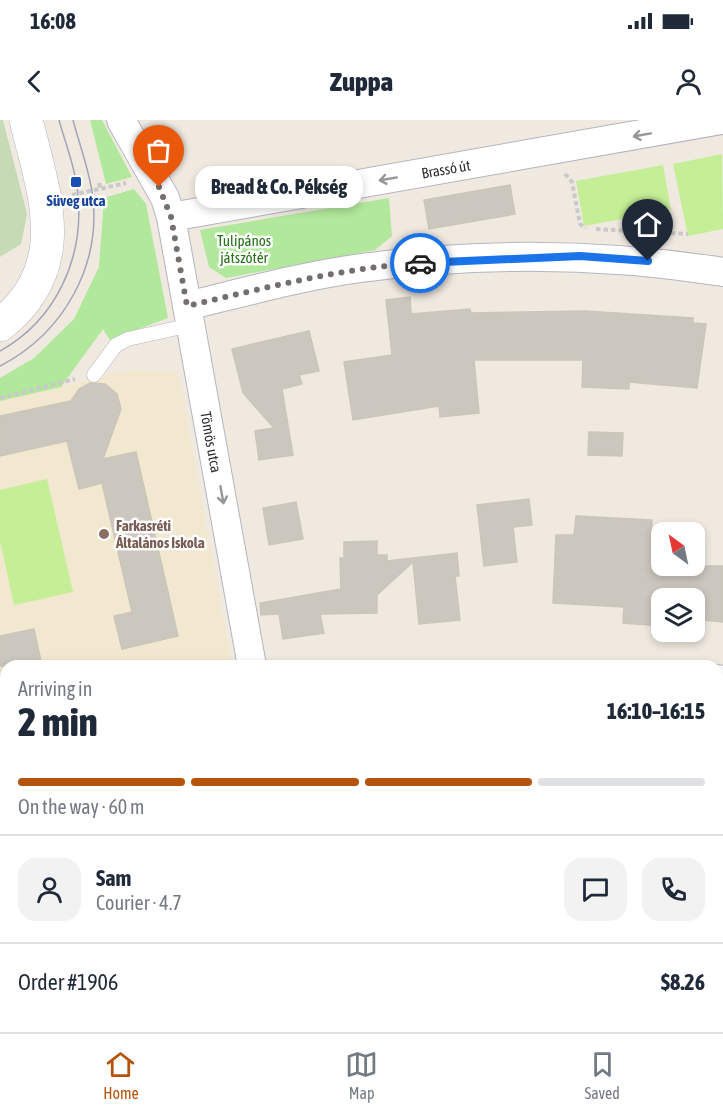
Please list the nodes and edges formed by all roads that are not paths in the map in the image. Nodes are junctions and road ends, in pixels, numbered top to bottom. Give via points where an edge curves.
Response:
1 (26, 120) edge
2 (121, 120) edge
3 (720, 120) edge
4 (171, 217) junction
5 (722, 272) edge
6 (189, 315) junction
7 (0, 325) edge
8 (94, 375) road end
9 (251, 660) edge

1 - 7 street via 49,246 44,268 24,303
2 - 4 street, Tömös utca
3 -> 4 street, Brassó út
4 - 6 street, Tömös utca
5 - 6 street via 666,262 580,256 361,268 311,277
6 - 8 lane via 116,345
6 -> 9 street, Tömös utca

